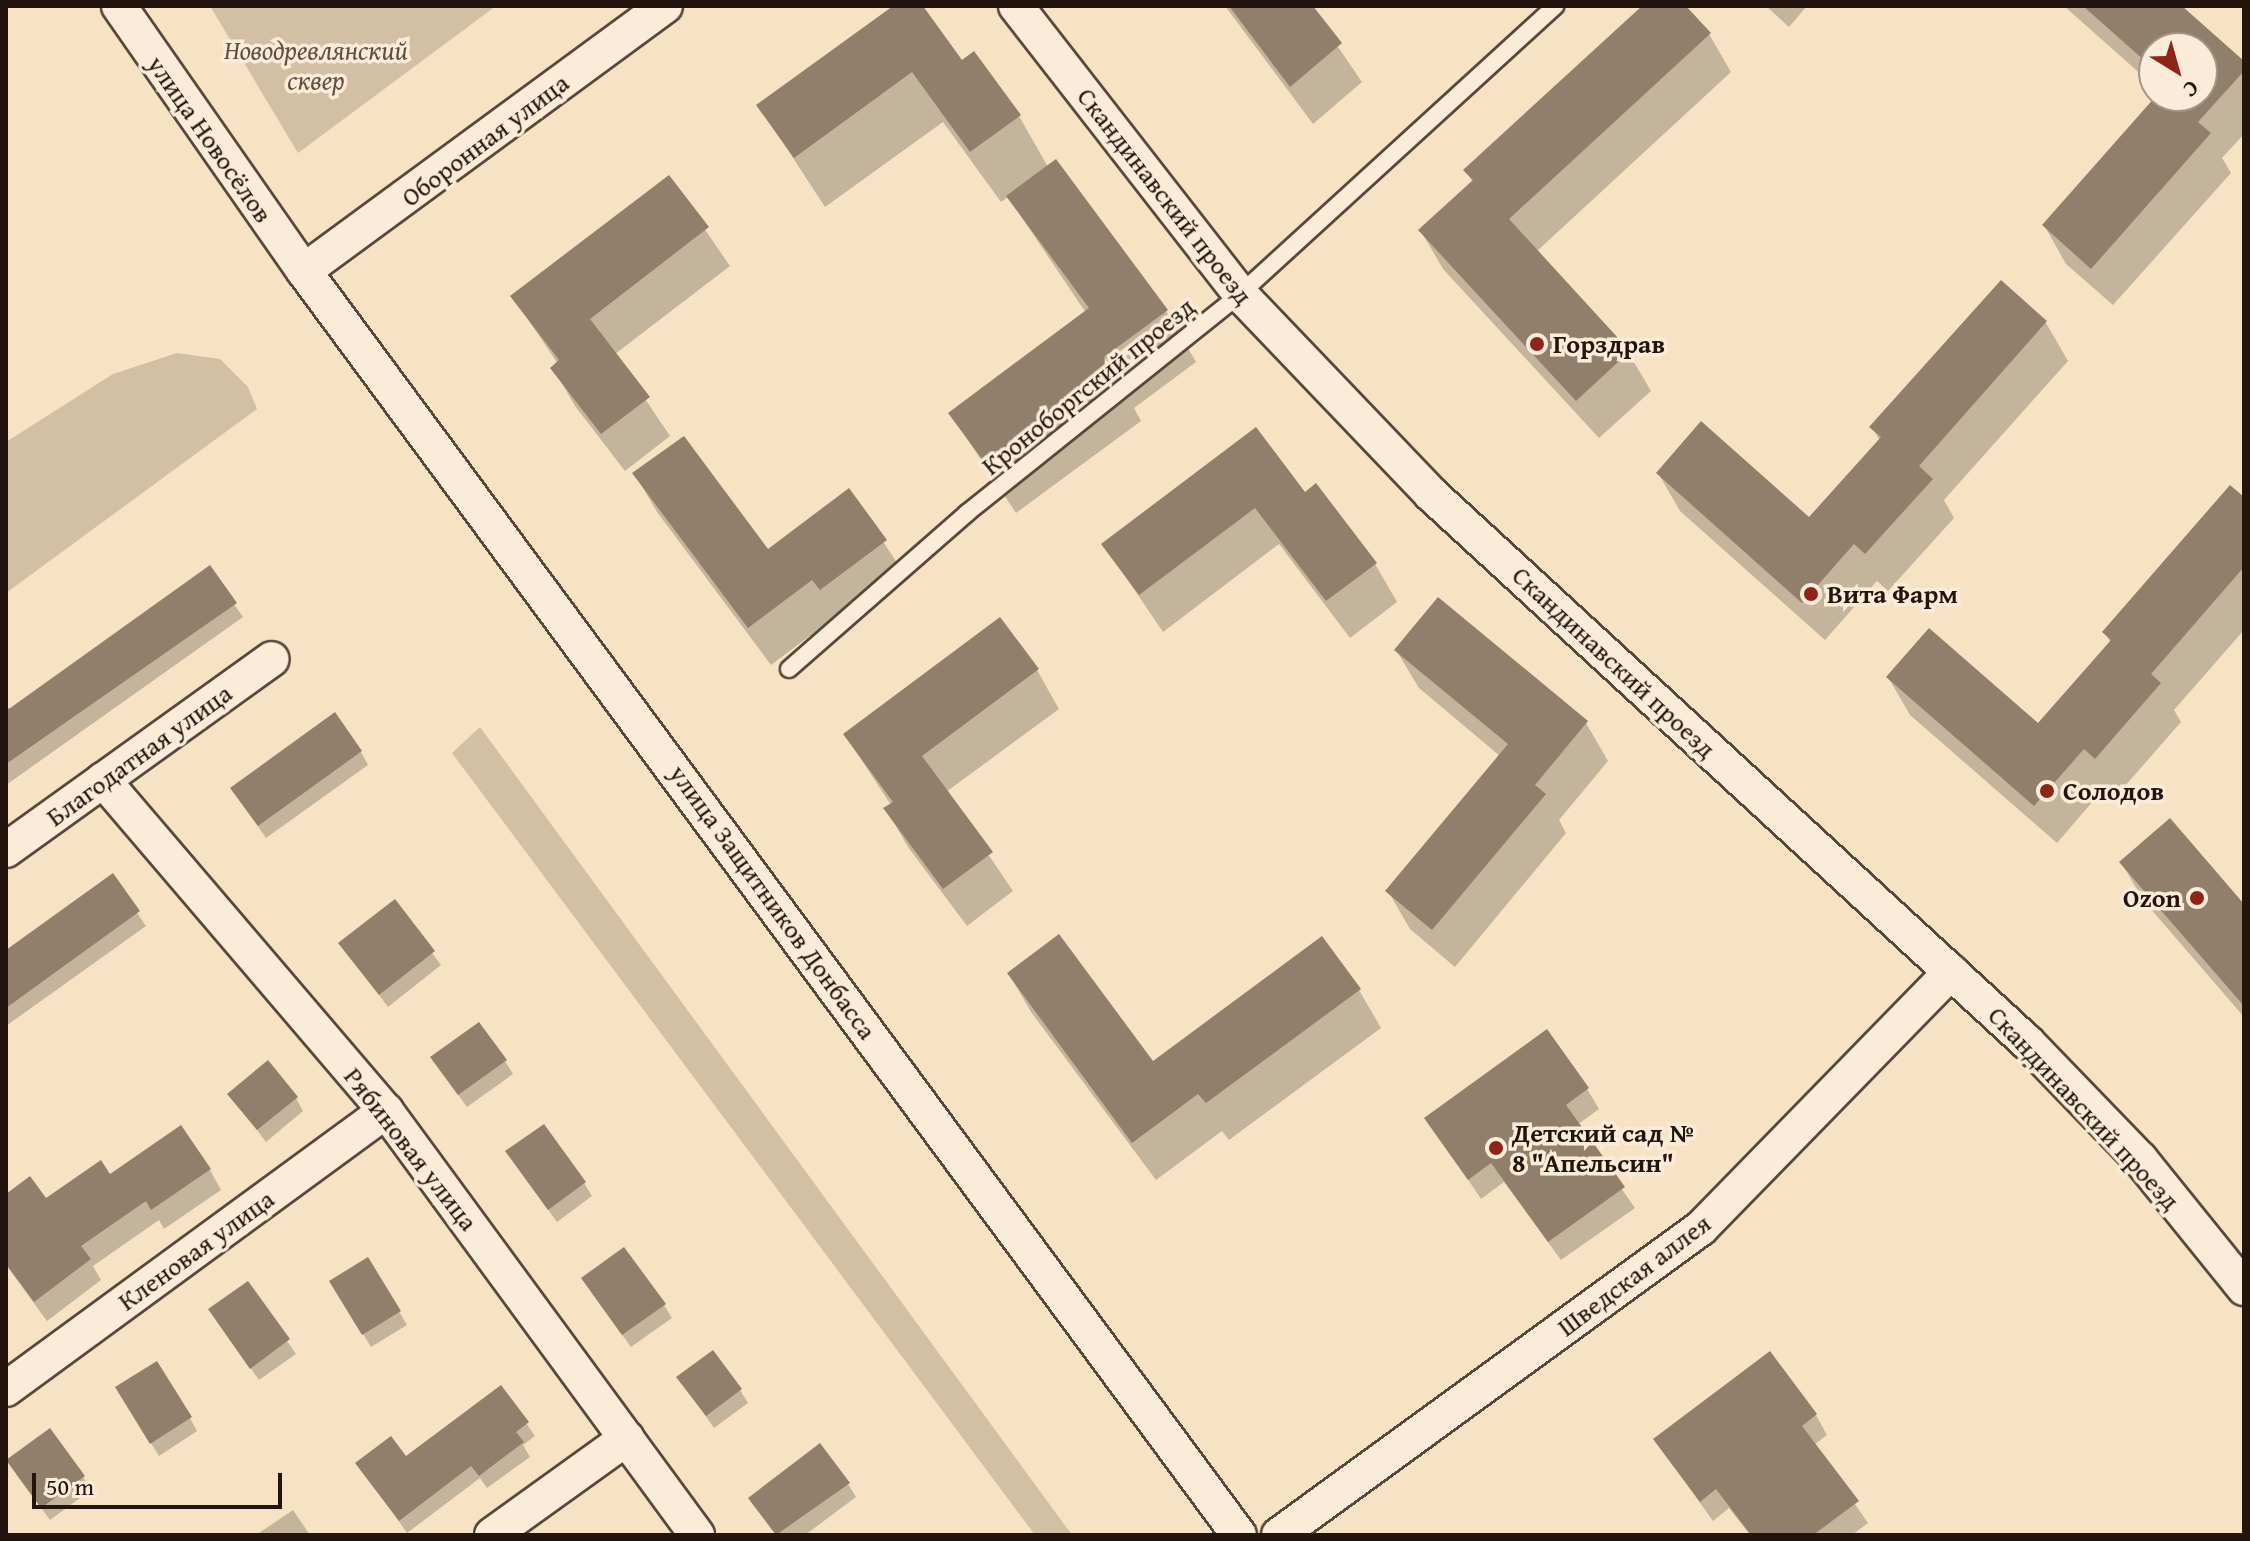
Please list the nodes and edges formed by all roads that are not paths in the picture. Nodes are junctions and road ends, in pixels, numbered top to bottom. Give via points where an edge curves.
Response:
1 (119, 6) edge
2 (665, 6) edge
3 (1016, 6) edge
4 (1555, 6) edge
5 (304, 271) junction
6 (1240, 294) junction
7 (272, 659) dead end
8 (789, 669) dead end
9 (103, 780) junction
10 (6, 850) edge
11 (1951, 972) junction
12 (386, 1111) junction
13 (2244, 1288) edge
14 (6, 1389) edge
15 (627, 1438) junction
16 (492, 1535) edge
17 (697, 1535) edge
18 (1239, 1535) edge
19 (1279, 1535) edge

1 - 5 street, улица Новосёлов
2 - 5 street, Оборонная улица
3 - 6 street, Скандинавский проезд
4 - 6 lane, Кроноборгский проезд
5 - 18 street, улица Защитников Донбасса
6 - 8 lane, Кроноборгский проезд via 967,513
6 - 11 street, Скандинавский проезд via 1431,494
7 - 9 street, Благодатная улица
9 - 10 street, Благодатная улица
9 - 12 street, Рябиновая улица
11 - 13 street, Скандинавский проезд via 2140,1159
11 - 19 street, Шведская аллея via 1701,1228
12 - 14 street, Кленовая улица
12 - 15 street, Рябиновая улица
15 - 16 street
15 - 17 street, Рябиновая улица

